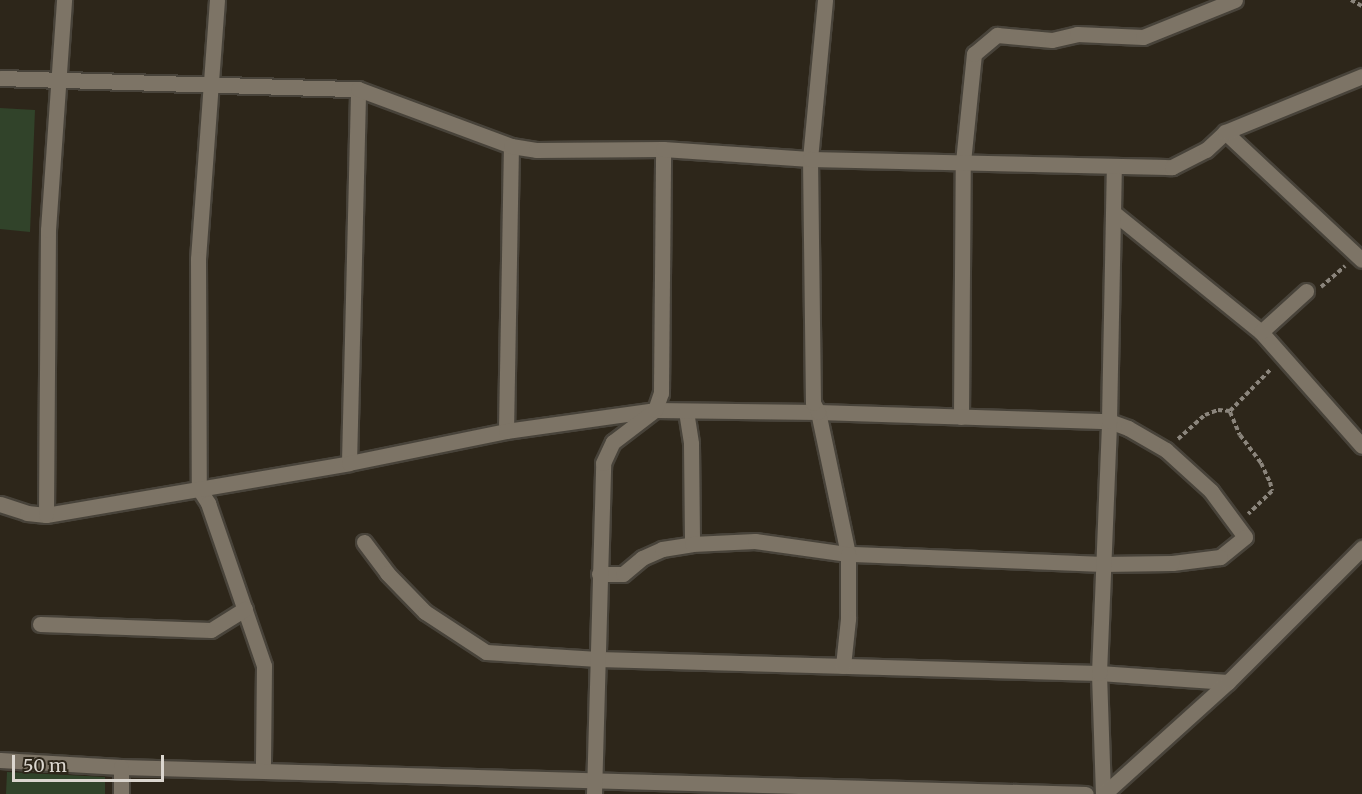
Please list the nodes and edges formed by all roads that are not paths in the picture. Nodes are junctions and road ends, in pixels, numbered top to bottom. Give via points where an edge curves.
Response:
1 (64, 0) edge
2 (217, 0) edge
3 (825, 0) edge
4 (1235, 0) edge
5 (1362, 76) edge
6 (0, 78) edge
7 (60, 80) junction
8 (209, 86) junction
9 (358, 88) junction
10 (1225, 132) junction
11 (511, 146) junction
12 (663, 149) junction
13 (810, 159) junction
14 (963, 162) junction
15 (1114, 166) junction
16 (1114, 213) junction
17 (1361, 258) edge
18 (1306, 291) road end
19 (1261, 332) junction
20 (655, 410) junction
21 (686, 411) junction
22 (818, 412) junction
23 (961, 417) junction
24 (1109, 421) junction
25 (506, 431) junction
26 (1362, 446) edge
27 (349, 463) junction
28 (199, 489) junction
29 (4, 507) edge
30 (46, 515) junction
31 (364, 543) dead end
32 (692, 544) junction
33 (1362, 548) edge
34 (848, 554) junction
35 (1102, 564) junction
36 (599, 574) junction
37 (245, 609) junction
38 (40, 624) dead end
39 (598, 658) junction
40 (843, 666) junction
41 (1099, 673) junction
42 (1228, 682) junction
43 (0, 760) edge
44 (122, 767) junction
45 (262, 770) junction
46 (595, 787) edge
47 (121, 794) edge
48 (1086, 794) edge
49 (1104, 794) edge

1 - 7 street
2 - 8 street
3 - 13 street
4 - 14 street via 1143,37 1077,33 1052,40 997,35 974,54
5 - 10 street
6 - 7 street
7 - 8 street
7 - 30 street via 48,230
8 - 9 street
8 - 28 street via 198,259
9 - 11 street
9 - 27 street
10 - 15 street via 1206,150 1172,167
10 - 17 street
11 - 12 street via 536,150
11 - 25 street
12 - 13 street
12 - 20 street via 661,393
13 - 14 street
13 - 22 street via 813,403
14 - 15 street
14 - 23 street
15 - 16 street
16 - 19 street
16 - 24 street
18 - 19 street
19 - 26 street
20 - 21 street
20 - 25 street
20 - 36 street via 613,442 603,463
21 - 22 street
21 - 32 street via 691,444
22 - 23 street
22 - 34 street
23 - 24 street
24 - 35 street
24 - 35 street via 1166,450 1211,491 1245,537 1220,557 1172,563
25 - 27 street
27 - 28 street
28 - 30 street
28 - 37 street via 208,503
29 - 30 street
31 - 39 street via 424,612 486,652
32 - 34 street via 755,541
32 - 36 street via 642,558 623,574
33 - 42 street
34 - 35 street
34 - 40 street
35 - 41 street
36 - 39 street
37 - 38 street via 211,630
37 - 45 street via 264,666
39 - 40 street
39 - 46 street
40 - 41 street
41 - 42 street
41 - 49 street
42 - 49 street
43 - 44 street
44 - 45 street
44 - 47 street
45 - 46 street
46 - 48 street

